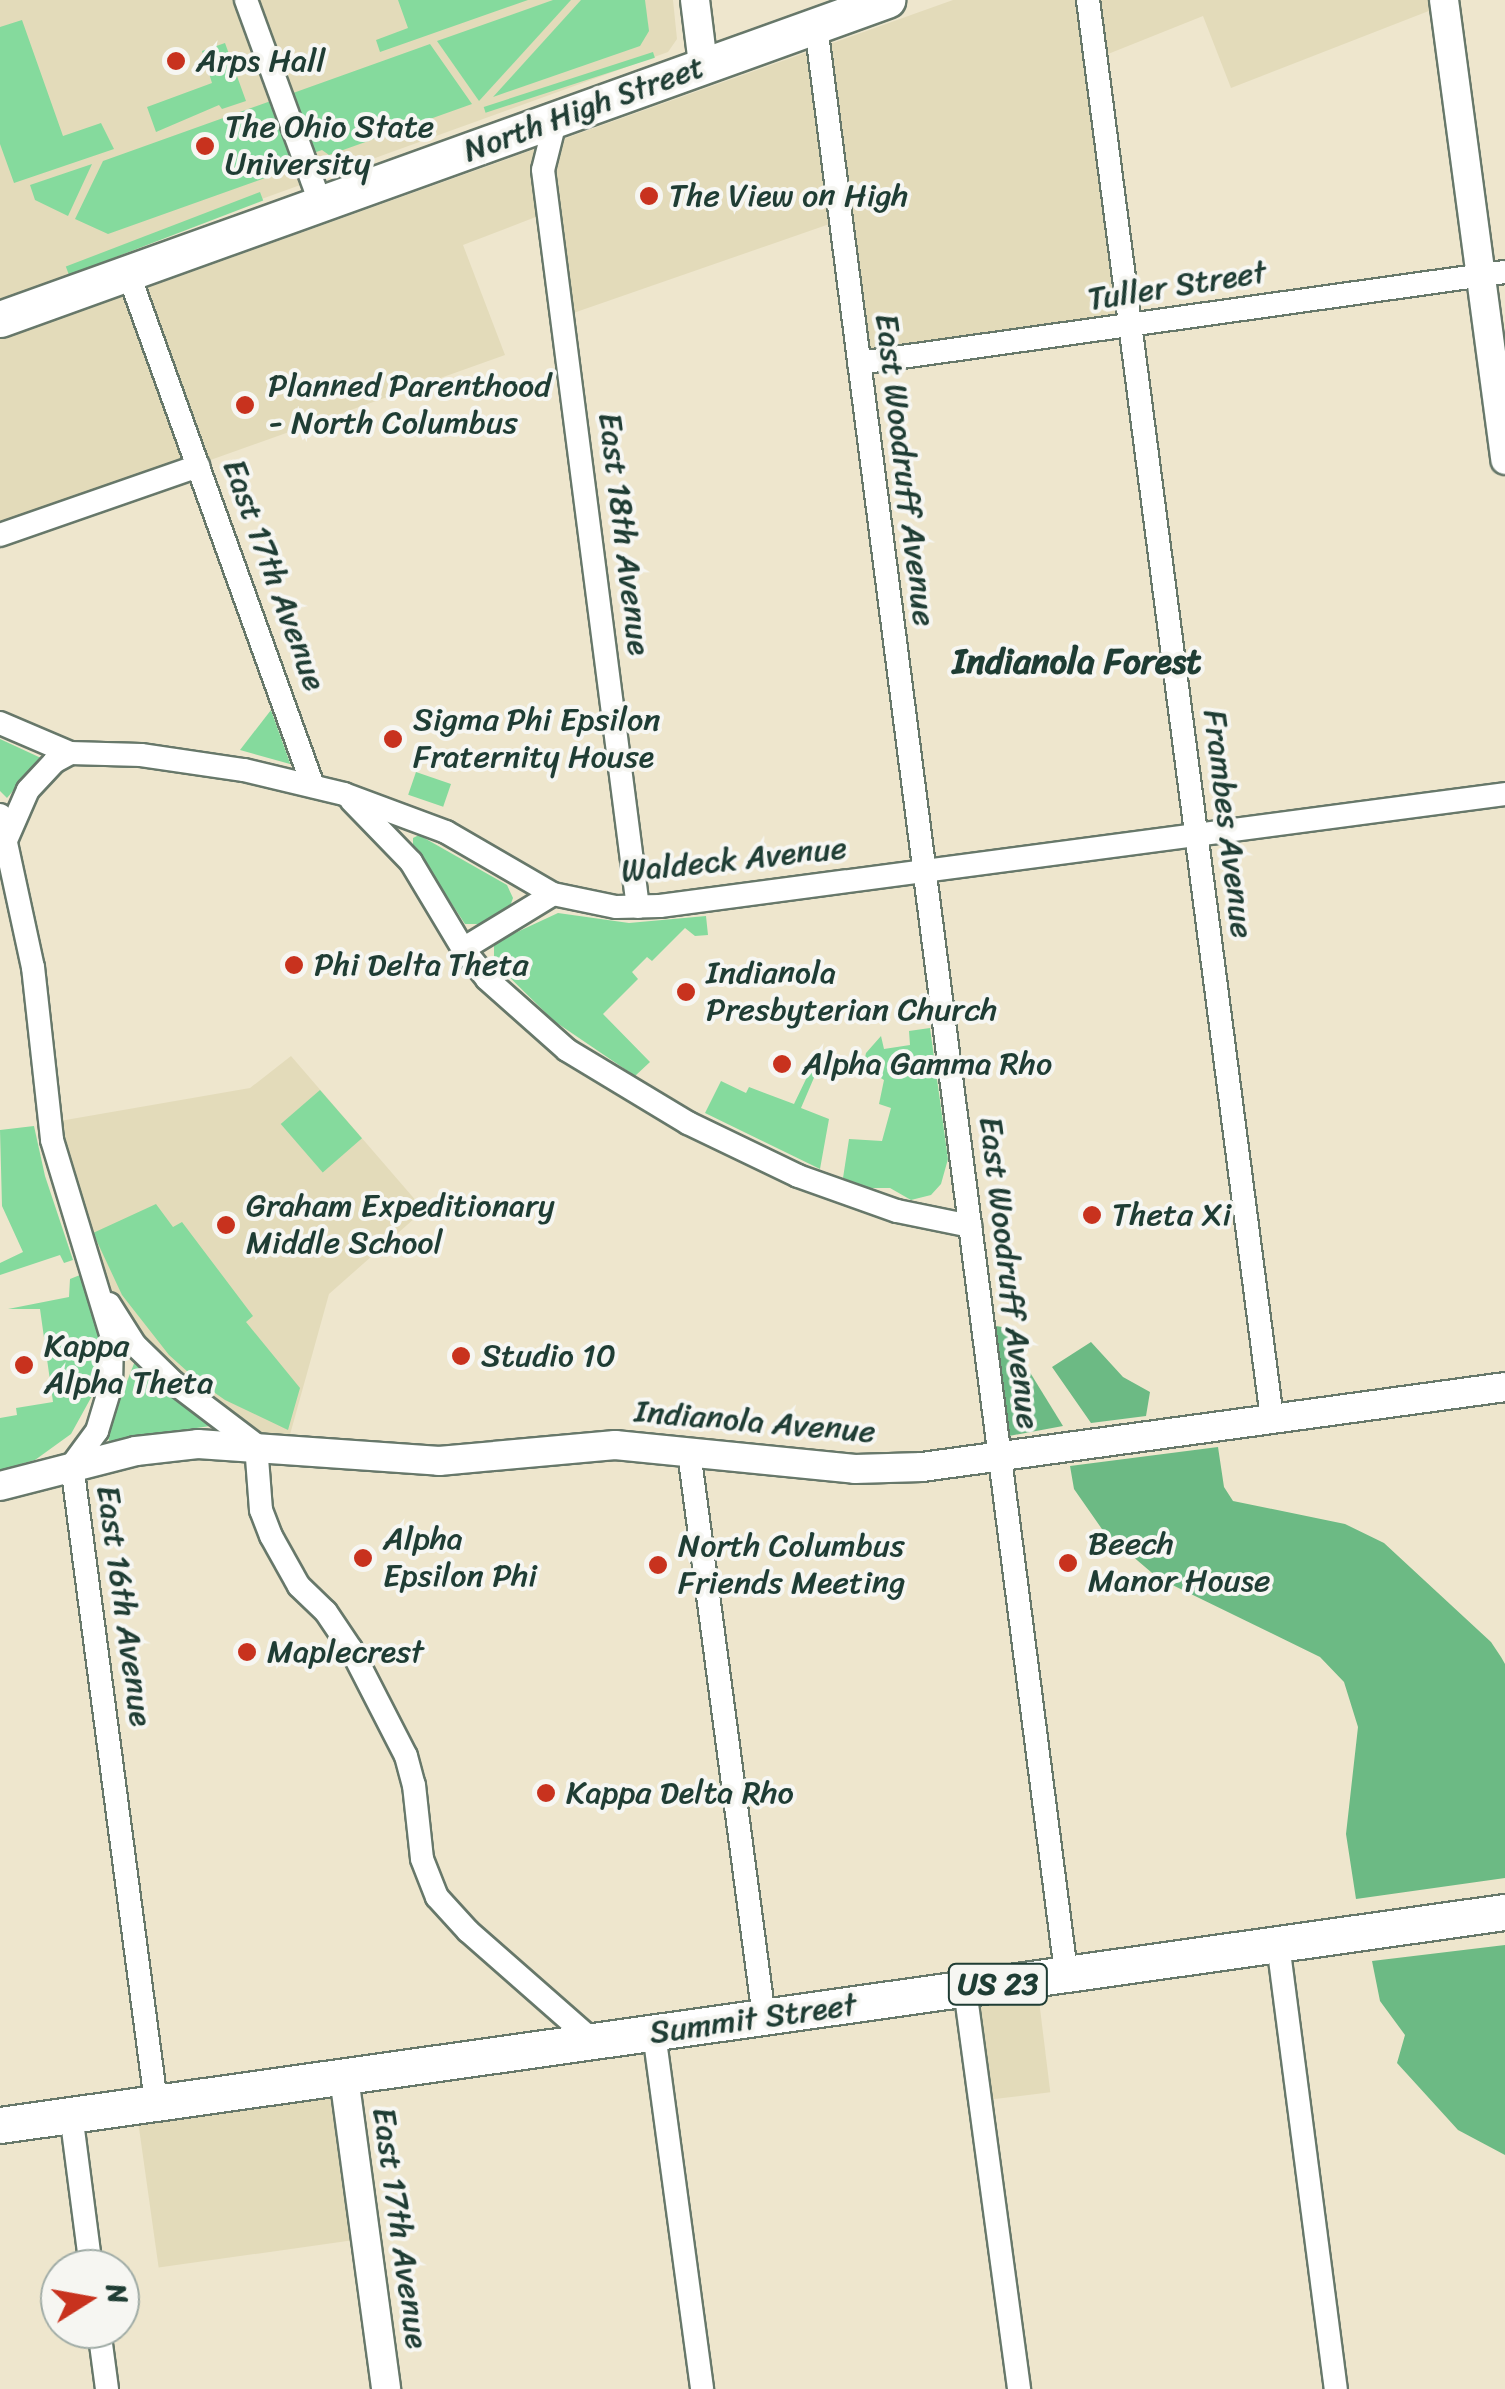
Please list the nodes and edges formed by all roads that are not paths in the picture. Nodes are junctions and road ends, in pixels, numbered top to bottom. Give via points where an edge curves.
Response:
1 (246, 0) edge
2 (695, 0) edge
3 (887, 0) edge
4 (1088, 0) edge
5 (1444, 0) edge
6 (816, 26) junction
7 (703, 64) junction
8 (563, 117) junction
9 (504, 139) junction
10 (543, 170) junction
11 (321, 205) junction
12 (1493, 274) edge
13 (129, 275) junction
14 (0, 320) edge
15 (1131, 328) junction
16 (859, 363) junction
17 (1505, 460) edge
18 (198, 466) junction
19 (0, 535) edge
20 (0, 723) edge
21 (70, 753) junction
22 (313, 786) junction
23 (344, 794) junction
24 (1505, 794) edge
25 (3, 827) edge
26 (1196, 835) junction
27 (924, 870) junction
28 (553, 894) junction
29 (638, 907) junction
30 (463, 948) junction
31 (970, 1226) junction
32 (101, 1291) junction
33 (1505, 1387) edge
34 (1272, 1419) junction
35 (256, 1446) junction
36 (689, 1452) junction
37 (1000, 1457) junction
38 (72, 1465) junction
39 (0, 1486) edge
40 (1505, 1912) edge
41 (1278, 1944) junction
42 (1066, 1974) junction
43 (966, 1989) junction
44 (764, 2017) junction
45 (654, 2033) junction
46 (593, 2041) junction
47 (344, 2077) junction
48 (156, 2102) junction
49 (71, 2114) junction
50 (0, 2125) edge
51 (88, 2249) edge
52 (102, 2349) edge
53 (107, 2389) edge
54 (386, 2389) edge
55 (702, 2389) edge
56 (1020, 2389) edge
57 (1336, 2389) edge

1 - 11 street
2 - 7 street
3 - 6 main road, North High Street
4 - 15 street, Frambes Avenue
5 - 12 street
6 - 7 main road, North High Street
6 - 16 street, East Woodruff Avenue
7 - 8 main road, North High Street
8 - 9 main road, North High Street
8 - 10 street, East 18th Avenue
9 - 10 street
9 - 11 main road, North High Street
10 - 29 street, East 18th Avenue
11 - 13 main road, North High Street
12 - 15 street, Tuller Street via 1160,318
12 - 17 street
13 - 14 main road, North High Street
13 - 18 street, East 17th Avenue
15 - 16 street, Tuller Street
15 - 26 street, Frambes Avenue
16 - 27 street, East Woodruff Avenue
18 - 19 street
18 - 22 street, East 17th Avenue
20 - 21 street, Waldeck Avenue
21 - 22 street, Waldeck Avenue via 198,763
21 - 25 street, East 16th Avenue via 28,790
22 - 23 street, Waldeck Avenue
23 - 28 street, Waldeck Avenue via 446,832
23 - 30 street via 411,862
24 - 26 street, Waldeck Avenue
25 - 32 street, East 16th Avenue via 32,967 52,1140
26 - 27 street, Waldeck Avenue
26 - 34 street, Frambes Avenue
27 - 29 street, Waldeck Avenue
27 - 31 street, East Woodruff Avenue
28 - 29 street, Waldeck Avenue
28 - 30 street
30 - 31 street via 534,1024 688,1124 856,1198
31 - 37 street, East Woodruff Avenue
32 - 35 street via 136,1345 173,1382
32 - 38 street, East 16th Avenue via 112,1338 110,1385 97,1431
33 - 34 street, Indianola Avenue
34 - 37 street, Indianola Avenue
35 - 36 street, Indianola Avenue via 439,1460 615,1445
35 - 38 street, Indianola Avenue via 198,1444
35 - 46 street via 261,1510 270,1533 299,1586 352,1649 406,1756 422,1859 437,1897
36 - 37 street, Indianola Avenue via 855,1469
36 - 44 street
37 - 42 street, East Woodruff Avenue
38 - 39 street, Indianola Avenue
38 - 48 street, East 16th Avenue
40 - 41 main road, Summit Street / US 23
41 - 42 main road, Summit Street / US 23
41 - 57 street
42 - 43 main road, Summit Street / US 23
43 - 44 main road, Summit Street / US 23
43 - 56 street
44 - 45 main road, Summit Street / US 23
45 - 46 main road, Summit Street / US 23
45 - 55 street
46 - 47 main road, Summit Street / US 23
47 - 48 main road, Summit Street / US 23
47 - 54 street, East 17th Avenue
48 - 49 main road, Summit Street / US 23
49 - 50 main road, Summit Street / US 23
49 - 51 street
52 - 53 street

